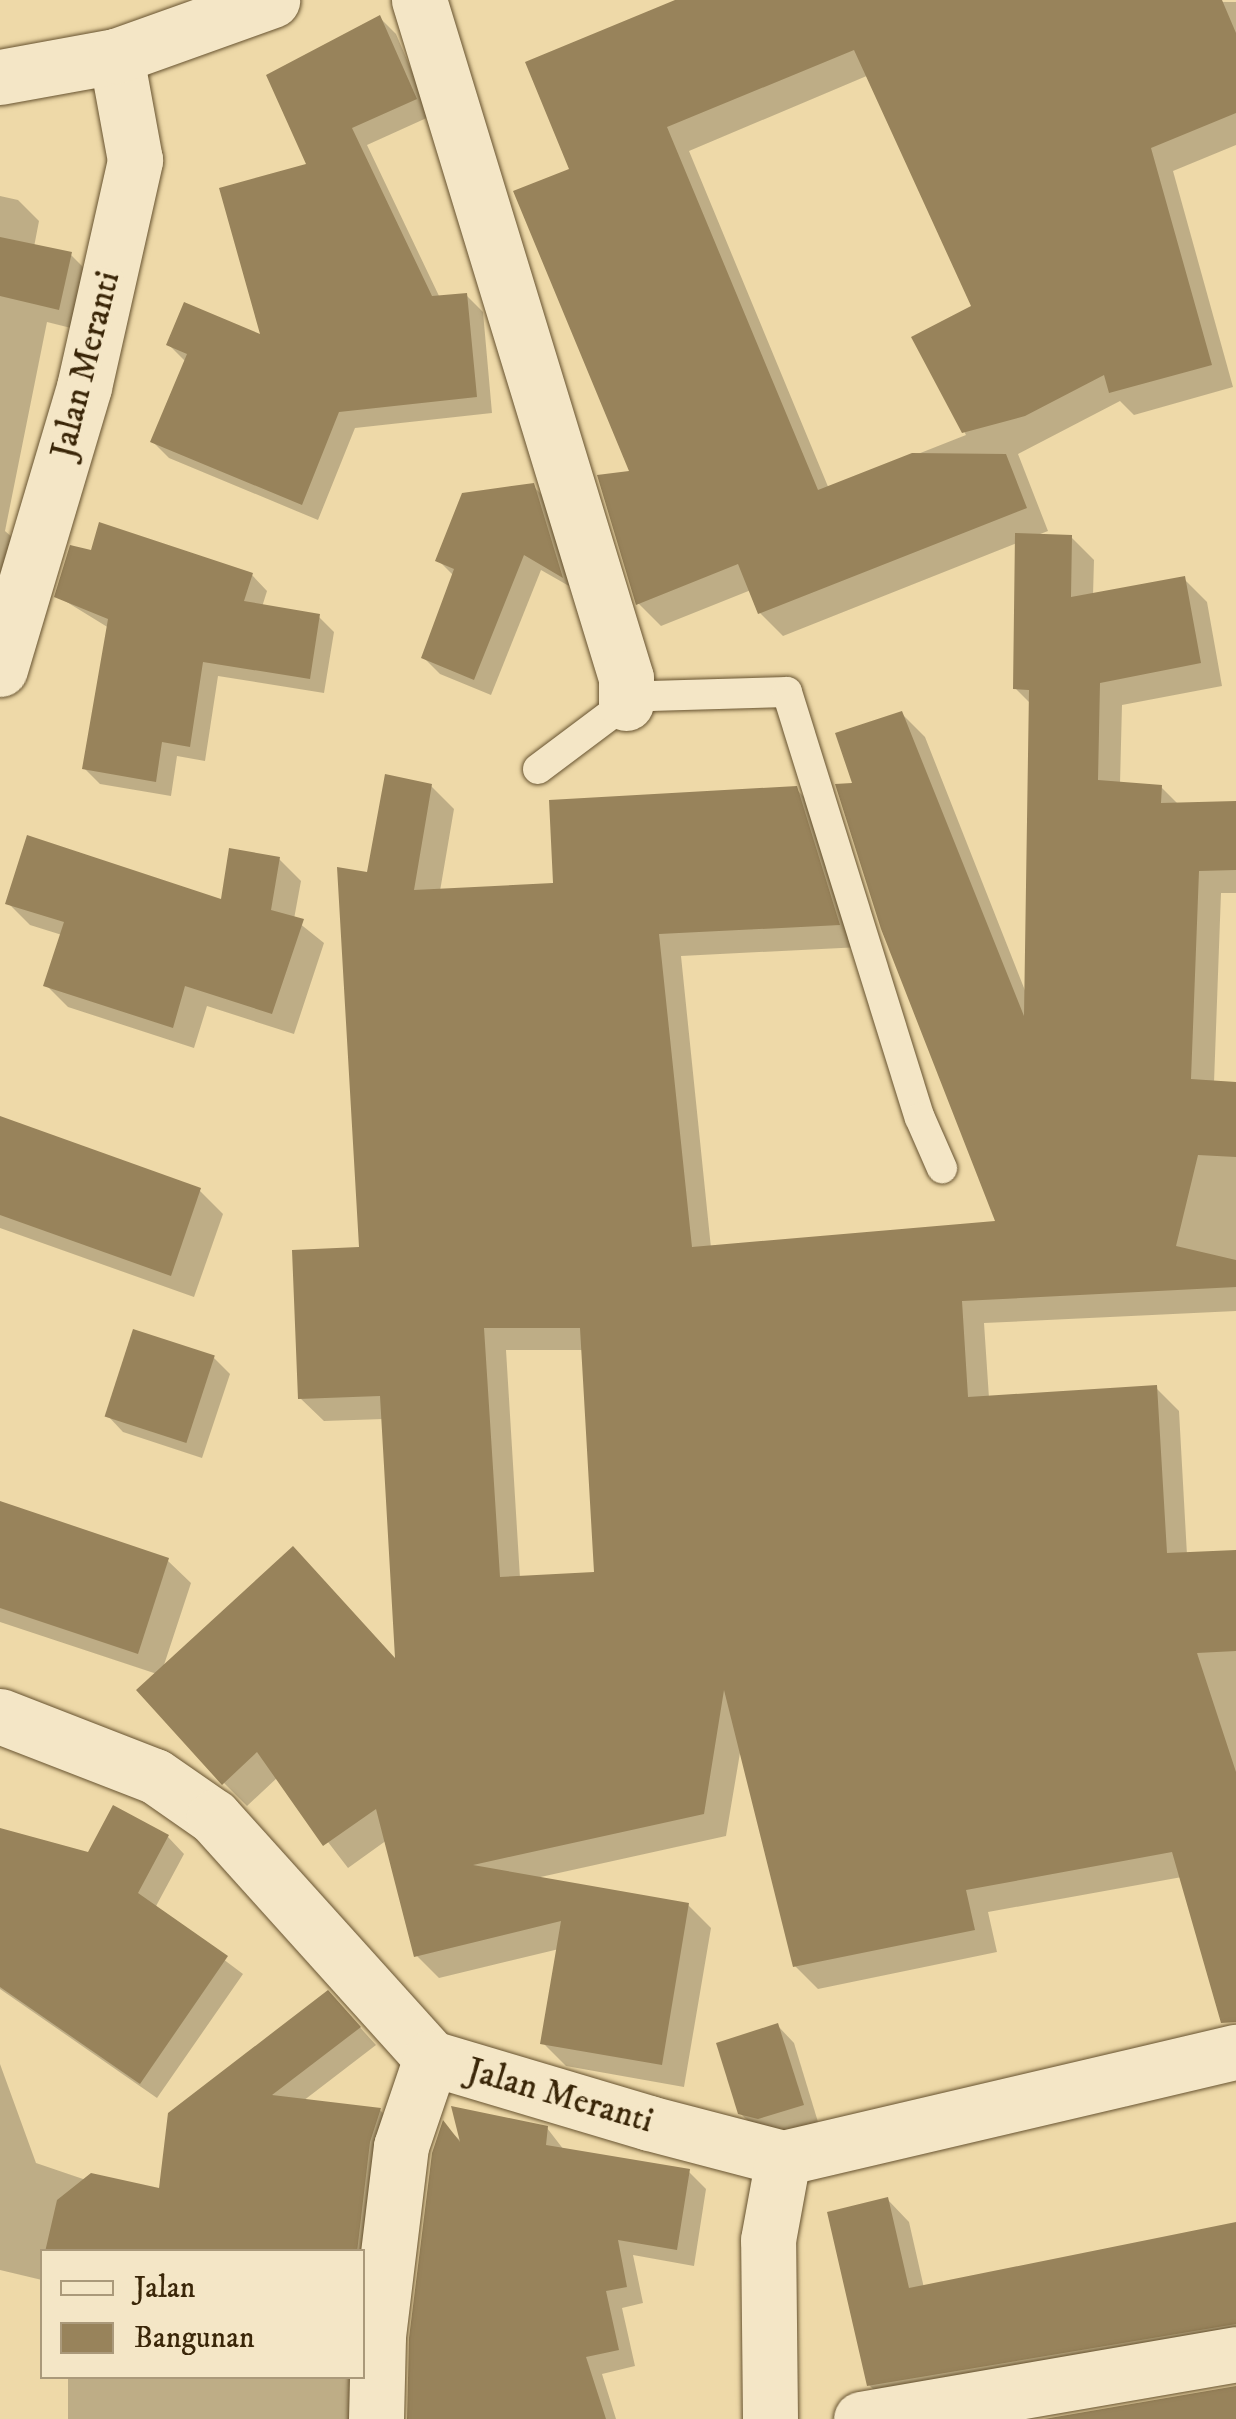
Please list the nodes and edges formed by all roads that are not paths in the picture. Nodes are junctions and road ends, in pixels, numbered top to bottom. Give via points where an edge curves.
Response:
1 (272, 0) edge
2 (419, 0) edge
3 (116, 56) junction
4 (0, 77) edge
5 (0, 669) edge
6 (626, 703) junction
7 (538, 769) dead end
8 (942, 1168) dead end
9 (0, 1716) edge
10 (1236, 2052) edge
11 (431, 2058) junction
12 (782, 2158) junction
13 (1236, 2354) edge
14 (376, 2419) edge
15 (770, 2419) edge
16 (861, 2419) edge

1 - 3 street
2 - 6 street via 626,678
3 - 4 street
3 - 5 street, Jalan Meranti via 135,160 84,387
6 - 7 lane
6 - 8 lane via 650,696 787,692 920,1118
9 - 11 street, Jalan Meranti via 155,1776 214,1817
10 - 12 street, Jalan Meranti
11 - 12 street, Jalan Meranti
11 - 14 street via 401,2146 378,2336
12 - 15 street via 768,2240
13 - 16 street

